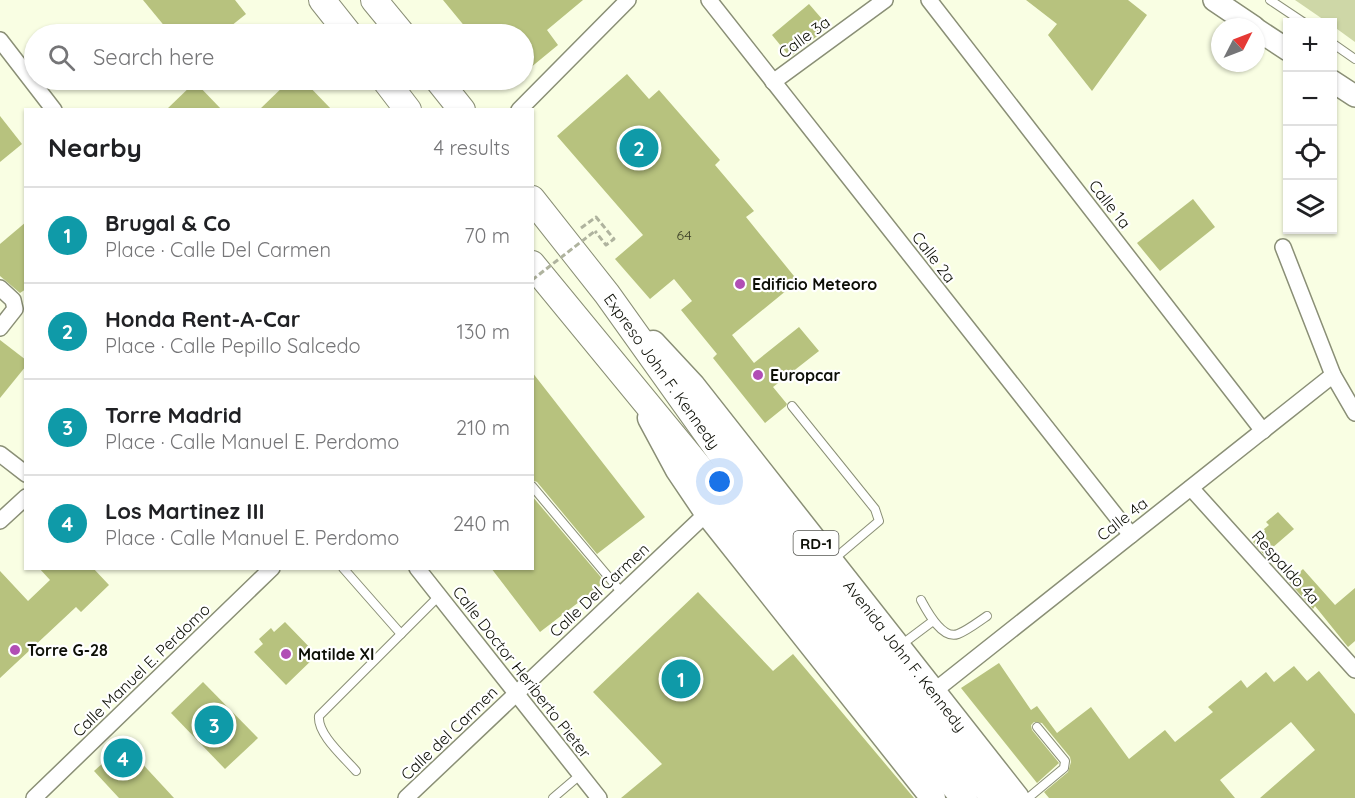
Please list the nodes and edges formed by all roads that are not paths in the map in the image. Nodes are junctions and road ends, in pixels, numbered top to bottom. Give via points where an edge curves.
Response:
1 (322, 0) edge
2 (374, 0) edge
3 (628, 0) edge
4 (709, 0) edge
5 (885, 0) edge
6 (929, 0) edge
7 (1214, 0) edge
8 (1270, 0) edge
9 (1240, 18) edge
10 (1297, 18) edge
11 (341, 24) edge
12 (394, 24) edge
13 (1265, 35) edge
14 (0, 40) edge
15 (1337, 46) edge
16 (1283, 47) edge
17 (1355, 59) edge
18 (24, 71) edge
19 (773, 82) junction
20 (1337, 84) edge
21 (39, 90) edge
22 (393, 90) edge
23 (446, 90) edge
24 (1355, 96) edge
25 (52, 108) edge
26 (406, 108) edge
27 (460, 108) edge
28 (521, 108) edge
29 (534, 202) edge
30 (1283, 247) dead end
31 (534, 266) edge
32 (0, 288) edge
33 (607, 294) junction
34 (0, 328) edge
35 (1333, 375) junction
36 (792, 406) dead end
37 (1355, 413) edge
38 (1263, 431) junction
39 (0, 454) edge
40 (24, 472) edge
41 (534, 488) edge
42 (1191, 488) junction
43 (24, 499) edge
44 (725, 499) junction
45 (0, 521) edge
46 (1131, 535) junction
47 (831, 562) junction
48 (270, 570) edge
49 (345, 570) edge
50 (419, 570) edge
51 (622, 593) junction
52 (439, 596) junction
53 (921, 600) dead end
54 (987, 616) dead end
55 (933, 621) junction
56 (401, 634) junction
57 (898, 648) junction
58 (1355, 670) edge
59 (933, 692) junction
60 (516, 694) junction
61 (1037, 727) dead end
62 (356, 771) dead end
63 (580, 775) junction
64 (34, 798) edge
65 (406, 798) edge
66 (553, 798) edge
67 (598, 798) edge
68 (933, 798) edge
69 (964, 798) edge
70 (994, 798) edge
71 (1017, 798) edge
72 (1028, 798) edge

1 - 11 highway
2 - 12 highway
3 - 28 street
4 - 19 street, Calle 2a
5 - 19 street, Calle 3a
6 - 38 street, Calle 1a
7 - 9 main road
8 - 10 lane
13 - 16 main road
14 - 18 street
15 - 17 lane
19 - 46 street, Calle 2a
20 - 24 main road
21 - 25 street
22 - 26 highway
23 - 27 highway
29 - 33 highway, Expreso John F. Kennedy / RD-1
30 - 35 street
31 - 44 highway, Expreso John F. Kennedy / RD-1
32 - 34 street via 13,300 15,309
33 - 44 highway, Expreso John F. Kennedy / RD-1
33 - 47 main road, Avenida John F. Kennedy / RD-1 via 693,386
35 - 37 street
35 - 38 street, Calle 4a
36 - 47 lane via 879,520
38 - 42 street, Calle 4a
39 - 40 street
41 - 51 lane
42 - 46 street, Calle 4a
42 - 58 street, Respaldo 4a
43 - 45 street
44 - 51 street, Calle Del Carmen
44 - 68 main road, RD-1
44 - 69 highway, Expreso John F. Kennedy / RD-1
44 - 70 highway, Expreso John F. Kennedy / RD-1
46 - 59 street, Calle 4a
47 - 57 main road, Avenida John F. Kennedy / RD-1
48 - 64 street, Calle Manuel E. Perdomo
49 - 56 lane
50 - 52 street, Calle Doctor Heriberto Pieter
51 - 60 street, Calle Del Carmen
52 - 56 lane
52 - 60 street, Calle Doctor Heriberto Pieter
53 - 55 lane
54 - 55 lane via 956,635 948,634
55 - 57 lane
56 - 62 lane via 319,716 322,732
57 - 59 main road, Avenida John F. Kennedy / RD-1
59 - 71 main road, Avenida John F. Kennedy / RD-1
60 - 63 street, Calle Doctor Heriberto Pieter
60 - 65 street, Calle del Carmen
61 - 72 lane via 1065,761 1064,768
63 - 66 lane
63 - 67 street, Calle Doctor Heriberto Pieter

